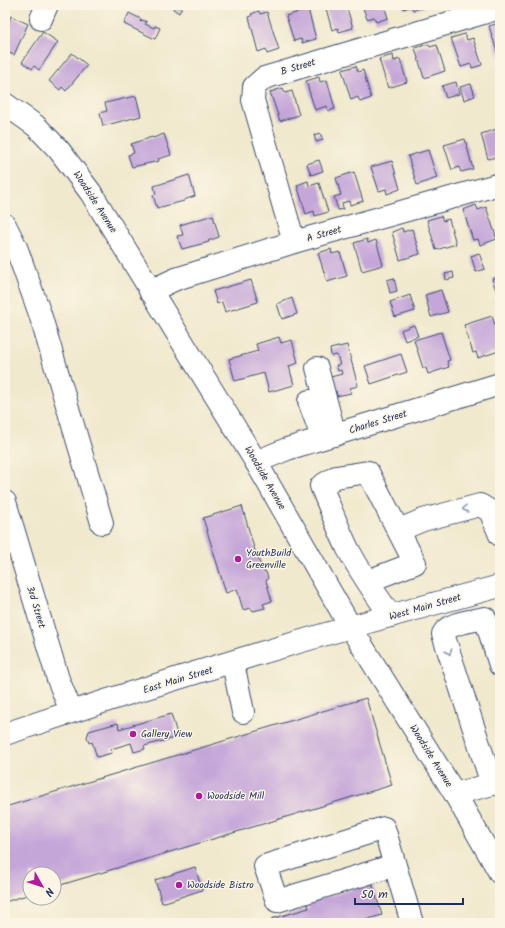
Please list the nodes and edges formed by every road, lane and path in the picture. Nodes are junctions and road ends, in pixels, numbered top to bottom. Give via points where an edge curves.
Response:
1 (500, 8) edge
2 (5, 104) edge
3 (500, 184) edge
4 (5, 225) edge
5 (294, 242) junction
6 (150, 291) junction
7 (317, 368) dead end
8 (500, 384) edge
9 (309, 401) dead end
10 (329, 437) junction
11 (256, 462) junction
12 (5, 502) edge
13 (102, 523) dead end
14 (400, 530) junction
15 (500, 535) edge
16 (368, 581) junction
17 (500, 586) edge
18 (451, 599) junction
19 (391, 616) junction
20 (460, 623) junction
21 (351, 628) junction
22 (233, 663) junction
23 (500, 665) edge
24 (71, 712) junction
25 (243, 712) dead end
26 (5, 734) edge
27 (496, 783) edge
28 (455, 794) junction
29 (395, 865) junction
30 (500, 873) edge
31 (412, 923) edge

1 - 5 street, B Street via 300,66 257,82 252,94 253,100
2 - 6 street, Woodside Avenue via 36,126 72,165
3 - 5 street, A Street
4 - 13 street via 16,247 40,314
5 - 6 street, A Street via 176,279
6 - 11 street, Woodside Avenue
7 - 10 street
8 - 10 street, Charles Street
9 - 10 street
10 - 11 street, Charles Street via 286,449
11 - 21 street, Woodside Avenue
12 - 24 street, 3rd Street via 56,672
15 -> 14 street via 490,511 480,505 423,520
14 - 16 street via 415,563
14 - 16 street via 368,472 336,476 321,486 348,549
16 - 19 street
17 - 18 street, West Main Street
18 - 19 street, West Main Street
18 - 20 street
19 - 21 street, West Main Street
20 - 23 street via 485,618
20 -> 27 street via 445,630 443,634
21 - 22 street, East Main Street
21 - 28 street, Woodside Avenue
22 - 24 street, East Main Street
22 - 25 street
24 - 26 street, East Main Street
27 - 28 street
28 - 30 street, Woodside Avenue
29 - 29 street via 276,901 265,866 384,828
29 - 31 street

